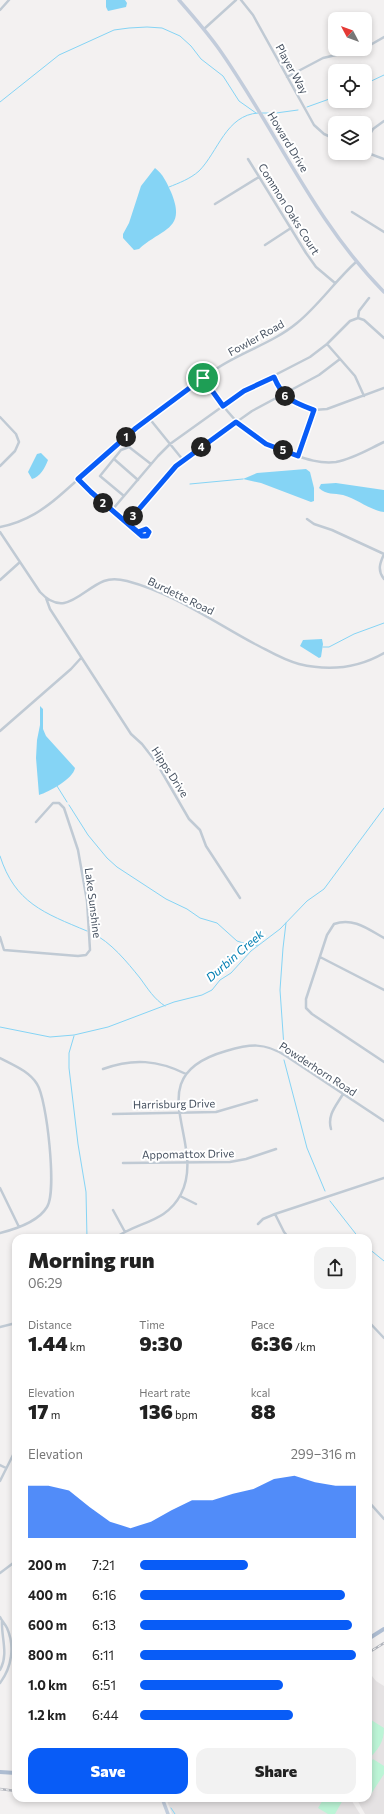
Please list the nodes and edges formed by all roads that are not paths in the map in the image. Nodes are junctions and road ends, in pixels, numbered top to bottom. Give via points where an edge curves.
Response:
1 (9, 0) edge
2 (179, 0) edge
3 (236, 0) edge
4 (241, 0) edge
5 (0, 10) edge
6 (204, 29) junction
7 (384, 37) edge
8 (372, 44) edge
9 (331, 56) edge
10 (287, 77) junction
11 (384, 121) edge
12 (372, 131) edge
13 (328, 136) edge
14 (372, 155) edge
15 (248, 158) dead end
16 (384, 159) edge
17 (259, 177) junction
18 (216, 204) dead end
19 (352, 212) dead end
20 (291, 228) junction
21 (384, 232) edge
22 (265, 245) dead end
23 (356, 262) junction
24 (335, 283) junction
25 (384, 292) edge
26 (370, 298) dead end
27 (358, 318) junction
28 (384, 338) edge
29 (327, 344) junction
30 (340, 358) junction
31 (274, 377) junction
32 (203, 378) junction
33 (384, 388) edge
34 (283, 394) junction
35 (364, 396) junction
36 (223, 406) junction
37 (314, 410) junction
38 (0, 417) edge
39 (149, 418) junction
40 (236, 422) junction
41 (384, 442) edge
42 (170, 444) junction
43 (298, 456) junction
44 (114, 459) junction
45 (183, 460) junction
46 (1, 464) edge
47 (151, 464) junction
48 (78, 479) junction
49 (138, 480) junction
50 (124, 496) junction
51 (112, 510) junction
52 (307, 519) dead end
53 (127, 523) junction
54 (0, 527) edge
55 (0, 532) edge
56 (138, 532) dead end
57 (384, 554) edge
58 (20, 562) junction
59 (0, 574) edge
60 (3, 577) junction
61 (384, 579) edge
62 (0, 580) edge
63 (46, 598) junction
64 (384, 653) edge
65 (81, 658) junction
66 (0, 731) edge
67 (36, 822) dead end
68 (240, 898) dead end
69 (0, 937) edge
70 (384, 938) edge
71 (320, 957) junction
72 (384, 990) edge
73 (0, 1058) edge
74 (384, 1062) edge
75 (103, 1069) dead end
76 (186, 1074) junction
77 (343, 1094) junction
78 (257, 1100) dead end
79 (180, 1113) junction
80 (113, 1114) dead end
81 (384, 1122) edge
82 (331, 1129) dead end
83 (276, 1149) dead end
84 (123, 1163) dead end
85 (188, 1163) junction
86 (384, 1178) edge
87 (0, 1188) edge
88 (180, 1196) junction
89 (196, 1204) dead end
90 (113, 1210) dead end
91 (275, 1214) junction
92 (258, 1224) dead end
93 (19, 1227) junction
94 (125, 1232) junction
95 (0, 1233) edge
96 (122, 1234) edge
97 (286, 1234) edge
98 (12, 1324) edge
99 (372, 1325) edge
100 (0, 1327) edge
101 (384, 1338) edge
102 (12, 1457) edge
103 (0, 1465) edge
104 (6, 1468) junction
105 (0, 1481) edge
106 (372, 1506) edge
107 (384, 1519) edge
108 (12, 1564) edge
109 (0, 1573) edge
110 (0, 1617) edge
111 (2, 1620) junction
112 (384, 1629) edge
113 (372, 1636) edge
114 (0, 1670) edge
115 (0, 1683) edge
116 (0, 1772) edge
117 (12, 1773) edge
118 (164, 1802) edge
119 (168, 1814) edge

1 - 5 street
2 - 6 street, Howard Drive
3 - 6 street
4 - 10 street, Player Way via 253,15
6 - 23 street, Howard Drive via 246,90 326,221
7 - 8 street
9 - 10 street via 322,58
10 - 13 street, Player Way via 314,125
11 - 12 street
14 - 16 street
15 - 17 street, Common Oaks Court
17 - 18 street
17 - 20 street, Common Oaks Court
19 - 21 street
20 - 22 street
20 - 24 street, Common Oaks Court via 316,267
23 - 24 street, Fowler Road
23 - 25 street, Howard Drive
24 - 32 street, Fowler Road via 296,324
26 - 27 street via 359,311
27 - 28 street via 368,322
27 - 29 street via 346,324
29 - 30 street
29 - 31 street via 310,357
30 - 34 street via 319,375
30 - 35 street via 355,376
31 - 34 street
31 - 36 street via 244,391
32 - 36 street
32 - 39 street, Fowler Road
33 - 35 street
34 - 37 street
34 - 40 street
35 - 37 street via 327,410
36 - 40 street
36 - 42 street
37 - 43 street
38 - 46 street via 16,434 19,442 15,451
39 - 42 street
39 - 48 street, Fowler Road
40 - 43 street via 266,444
40 - 45 street
41 - 43 street via 335,462 318,462
42 - 45 street
42 - 47 street
44 - 47 street via 125,447 129,447
44 - 49 street
44 - 50 street via 100,476
45 - 53 street
47 - 49 street
48 - 51 street
48 - 54 street, Fowler Road via 33,516 22,522
49 - 50 street
50 - 51 street
51 - 53 street
52 - 57 street
53 - 56 street
55 - 58 street
57 - 61 street via 379,570
58 - 60 street
58 - 63 street
59 - 60 street
60 - 62 street
63 - 64 street, Burdette Road via 54,602 68,602 98,584 120,580 153,590 298,664 324,667 351,666
63 - 65 street, Hipps Drive via 50,609
65 - 66 street via 72,669
65 - 68 street, Hipps Drive via 131,734 156,762
67 - 69 street, Lake Sunshine via 53,803 58,803 64,808 78,850 87,901 90,950 86,955 78,956 4,950
70 - 71 street via 358,924 340,922 334,924 327,935
71 - 72 street
71 - 74 street via 309,988 306,1008 321,1021
73 - 93 street via 29,1074 40,1089 46,1113 52,1194 47,1207 37,1217
75 - 76 street via 123,1062 145,1061 167,1065
76 - 77 street, Powderhorn Road via 210,1056 256,1045 280,1052
76 - 79 street, Powderhorn Road via 178,1096
77 - 81 street, Powderhorn Road
77 - 82 street via 330,1116
78 - 79 street, Harrisburg Drive via 216,1112
79 - 80 street, Harrisburg Drive
79 - 85 street, Powderhorn Road
83 - 85 street, Appomattox Drive via 239,1161
84 - 85 street, Appomattox Drive
85 - 88 street, Powderhorn Road via 186,1181
86 - 91 street
87 - 93 street
88 - 89 street
88 - 94 street, Powderhorn Road via 162,1216
90 - 94 street
91 - 92 street
91 - 97 street
93 - 95 street
94 - 96 street, Powderhorn Road
98 - 100 street
99 - 101 street
102 - 104 street
103 - 104 street
104 - 105 street
106 - 107 street
108 - 109 street
110 - 111 street
111 - 114 street via 4,1650
111 - 115 street via 7,1627 11,1654 8,1670
112 - 113 main road
116 - 117 main road
118 - 119 street

